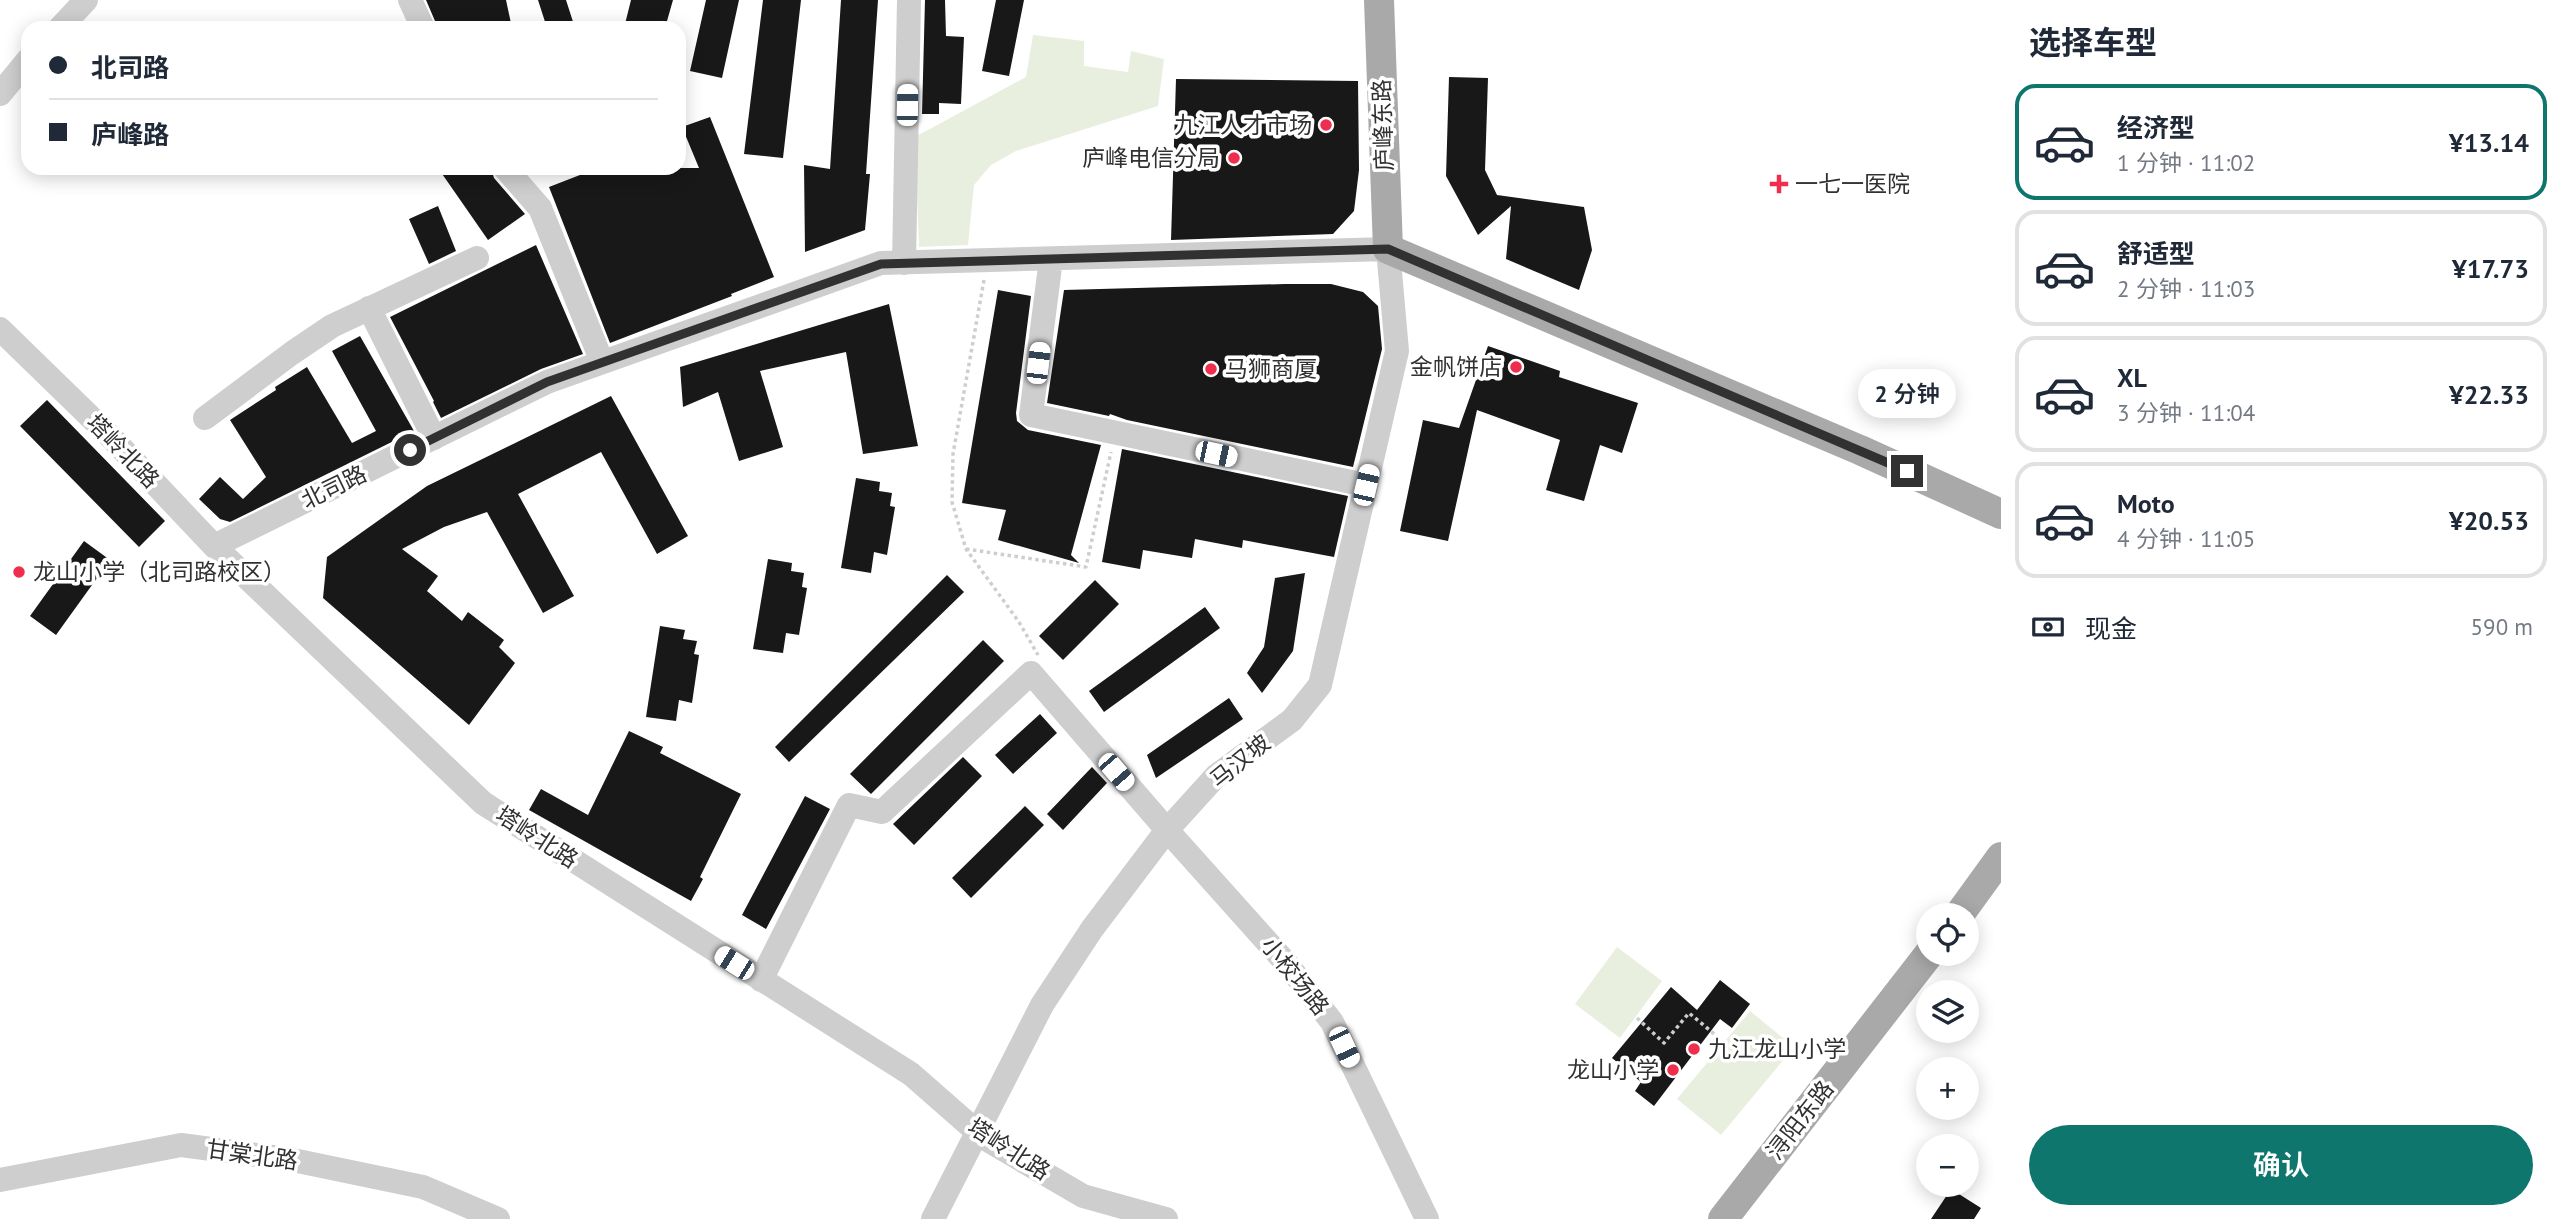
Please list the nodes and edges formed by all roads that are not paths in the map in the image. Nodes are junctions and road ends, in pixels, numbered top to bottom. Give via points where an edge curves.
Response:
1 (86, 0) edge
2 (410, 0) edge
3 (909, 0) edge
4 (1380, 0) edge
5 (66, 21) edge
6 (420, 21) edge
7 (21, 68) edge
8 (0, 94) edge
9 (511, 175) edge
10 (1388, 249) junction
11 (477, 258) dead end
12 (1051, 259) junction
13 (904, 263) junction
14 (369, 308) junction
15 (0, 329) edge
16 (603, 362) junction
17 (205, 418) dead end
18 (434, 438) junction
19 (1366, 485) junction
20 (2001, 513) edge
21 (214, 546) junction
22 (1167, 831) junction
23 (2001, 857) edge
24 (1968, 903) edge
25 (1920, 966) edge
26 (761, 980) junction
27 (977, 1132) junction
28 (0, 1180) edge
29 (498, 1219) edge
30 (933, 1219) edge
31 (1166, 1219) edge
32 (1427, 1219) edge
33 (1723, 1219) edge

1 - 5 street
2 - 6 street
3 - 13 street
4 - 10 main road, 庐峰东路
7 - 8 street
9 - 16 street via 540,208
10 - 12 street, 北司路
10 - 19 street, 马汉坡 via 1397,351
10 - 20 main road
11 - 14 street
12 - 13 street, 北司路
12 - 19 street via 1031,415
13 - 16 street, 北司路 via 881,264
14 - 17 street via 332,326
14 - 18 street
15 - 21 street, 塔岭北路
16 - 18 street, 北司路 via 547,382
18 - 21 street, 北司路
19 - 22 street, 马汉坡 via 1320,685 1292,720 1216,776
21 - 26 street, 塔岭北路 via 483,803
22 - 26 street, 小校场路 via 1031,673 882,812 849,805
22 - 27 street, 马汉坡 via 1042,1005
22 - 32 street, 小校场路 via 1287,964 1332,1022
23 - 24 main road
25 - 33 main road, 浔阳东路
26 - 27 street, 塔岭北路 via 911,1074
27 - 30 street, 马汉坡
27 - 31 street, 塔岭北路 via 1083,1196
28 - 29 street, 甘棠北路 via 181,1145 288,1158 423,1188

